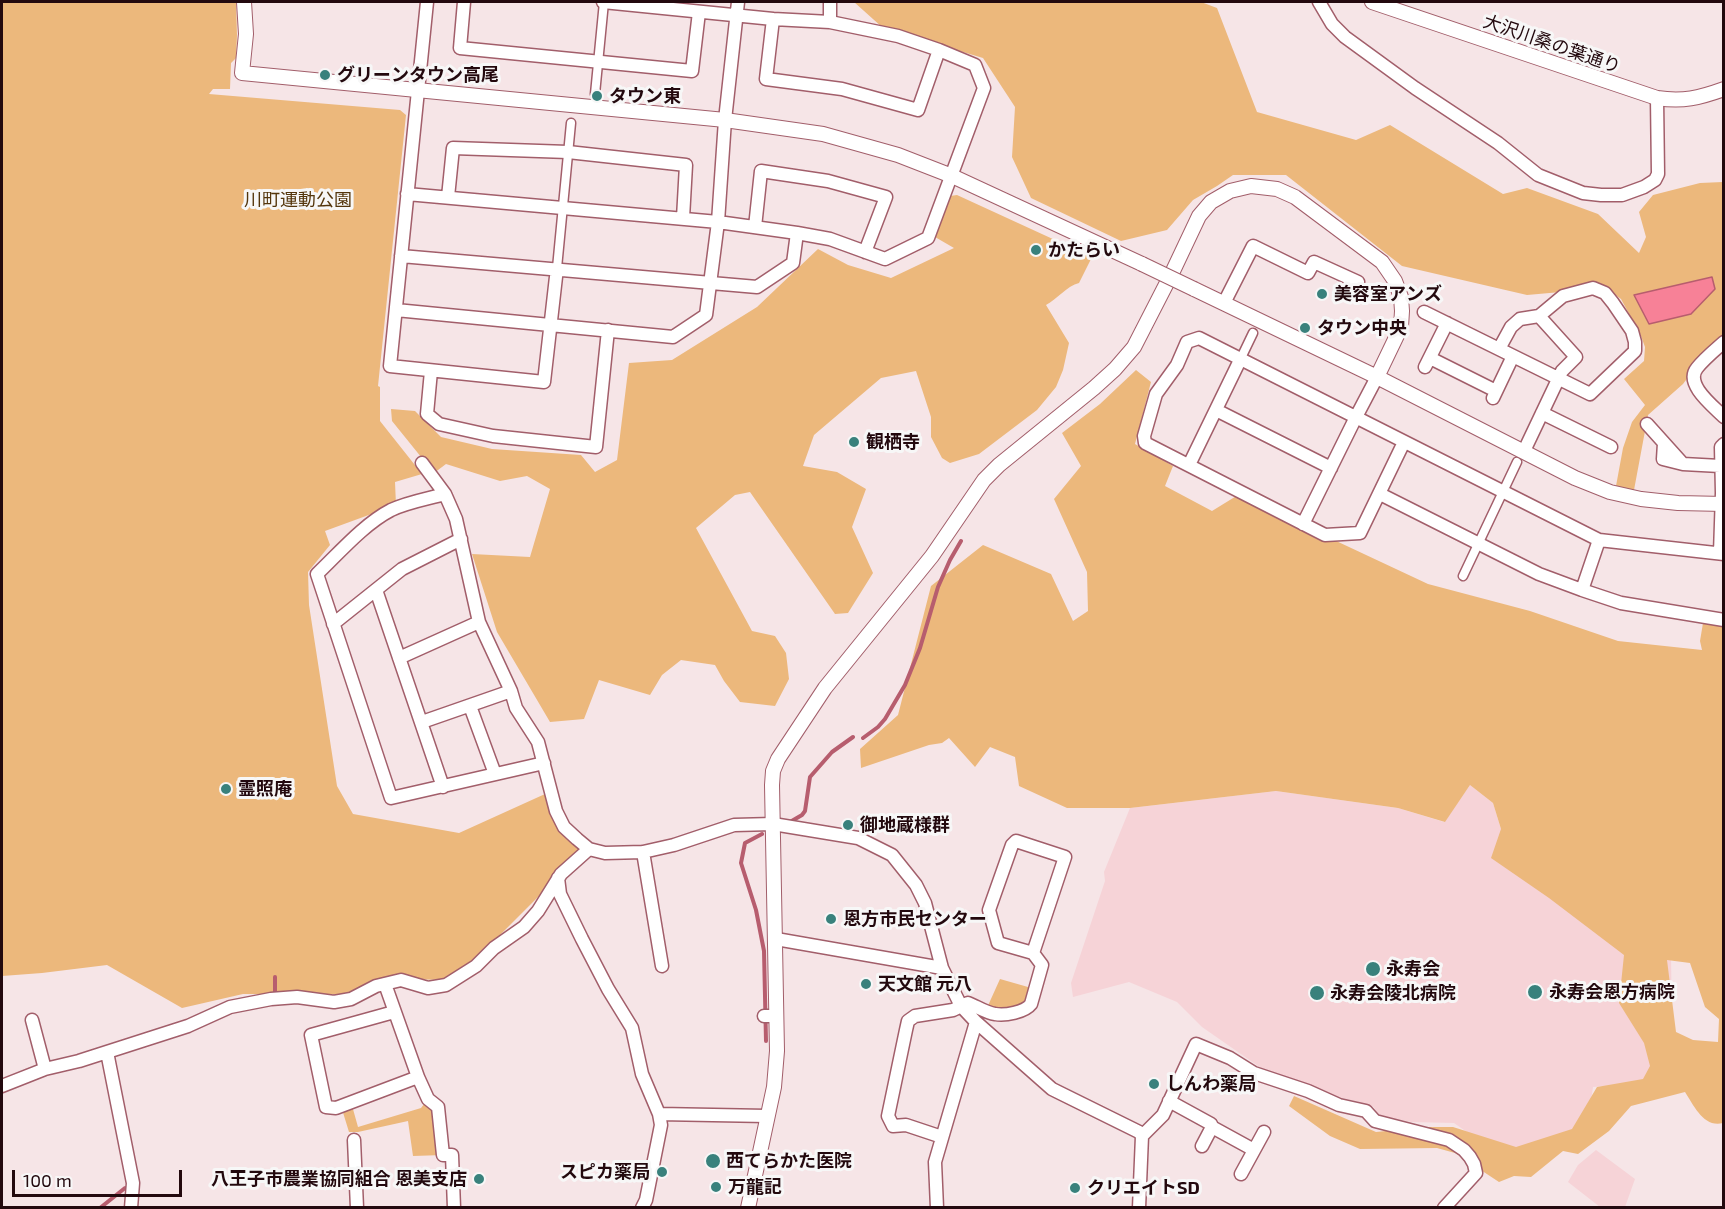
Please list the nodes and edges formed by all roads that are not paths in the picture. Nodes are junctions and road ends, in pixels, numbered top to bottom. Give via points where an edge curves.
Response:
1 (244, 2) edge
2 (427, 2) edge
3 (464, 2) edge
4 (604, 2) edge
5 (738, 2) edge
6 (830, 2) edge
7 (1319, 2) edge
8 (1372, 2) edge
9 (699, 12) junction
10 (737, 15) junction
11 (773, 19) junction
12 (830, 22) junction
13 (939, 50) junction
14 (599, 63) junction
15 (1724, 89) edge
16 (418, 90) junction
17 (595, 94) dead end
18 (1657, 98) junction
19 (724, 120) junction
20 (571, 123) dead end
21 (568, 152) junction
22 (952, 176) junction
23 (407, 194) junction
24 (448, 197) junction
25 (562, 208) junction
26 (683, 218) junction
27 (718, 222) junction
28 (755, 227) junction
29 (797, 233) junction
30 (865, 252) junction
31 (401, 256) junction
32 (557, 268) junction
33 (710, 282) junction
34 (1358, 282) dead end
35 (1224, 303) junction
36 (396, 310) junction
37 (1424, 312) dead end
38 (1539, 316) junction
39 (1447, 323) junction
40 (550, 325) junction
41 (608, 330) junction
42 (1253, 333) dead end
43 (1724, 342) edge
44 (1499, 349) junction
45 (1513, 356) junction
46 (1240, 358) junction
47 (430, 371) junction
48 (1377, 377) junction
49 (1559, 378) junction
50 (1216, 410) junction
51 (1542, 413) junction
52 (1356, 417) junction
53 (1724, 417) edge
54 (1644, 425) dead end
55 (1404, 442) junction
56 (1724, 444) edge
57 (1611, 447) dead end
58 (1521, 456) junction
59 (422, 463) dead end
60 (1189, 465) junction
61 (1720, 466) junction
62 (1331, 468) junction
63 (1503, 492) junction
64 (445, 494) junction
65 (1380, 494) junction
66 (1722, 504) edge
67 (1304, 524) junction
68 (460, 538) junction
69 (1599, 540) junction
70 (1478, 543) junction
71 (1722, 554) edge
72 (1463, 576) dead end
73 (376, 590) junction
74 (1582, 590) junction
75 (1724, 620) edge
76 (479, 622) junction
77 (333, 624) junction
78 (399, 658) junction
79 (511, 691) junction
80 (470, 706) junction
81 (422, 722) junction
82 (544, 763) junction
83 (495, 774) junction
84 (443, 787) junction
85 (772, 824) junction
86 (589, 849) junction
87 (643, 852) junction
88 (558, 878) junction
89 (776, 939) junction
90 (1033, 953) junction
91 (662, 966) dead end
92 (942, 968) junction
93 (385, 984) junction
94 (962, 1006) junction
95 (394, 1012) junction
96 (32, 1020) dead end
97 (976, 1022) junction
98 (107, 1052) junction
99 (45, 1069) junction
100 (418, 1077) junction
101 (2, 1086) edge
102 (1169, 1101) junction
103 (660, 1114) junction
104 (767, 1116) junction
105 (1212, 1127) junction
106 (1264, 1132) dead end
107 (1142, 1136) junction
108 (942, 1137) junction
109 (354, 1140) dead end
110 (1202, 1146) dead end
111 (1254, 1150) junction
112 (1241, 1174) dead end
113 (132, 1208) edge
114 (357, 1208) edge
115 (453, 1208) edge
116 (642, 1208) edge
117 (748, 1208) edge
118 (937, 1208) edge
119 (1139, 1208) edge
120 (1444, 1208) edge

1 - 16 street via 242,73
2 - 16 street
3 - 14 street via 460,48
4 - 9 street
4 - 14 street
5 - 10 street
6 - 12 street
7 - 18 street via 1332,24 1353,44 1538,175 1583,193 1622,195 1655,180
8 - 18 street, 大沢川桑の葉通り
9 - 10 street
9 - 14 street via 692,71
10 - 11 street
10 - 19 street
11 - 12 street
11 - 13 street via 766,79 842,89 918,110
12 - 13 street via 898,36
13 - 22 street via 975,65 984,88
14 - 17 street
15 - 18 street, 大沢川桑の葉通り via 1689,100
16 - 19 street
16 - 23 street
19 - 22 street via 823,134 898,155
19 - 27 street
20 - 21 street
21 - 24 street via 453,148
21 - 25 street
21 - 26 street via 686,165
22 - 30 street via 928,238 885,259
22 - 35 street, bridge
23 - 24 street
23 - 31 street
24 - 25 street
25 - 26 street
25 - 32 street
26 - 27 street
27 - 28 street
27 - 33 street
28 - 29 street
28 - 30 street via 761,171 828,181 886,197
29 - 30 street
29 - 33 street via 793,263 757,286
31 - 32 street
31 - 36 street
32 - 33 street
32 - 40 street
33 - 41 street via 706,315 673,337
34 - 35 street via 1314,262 1308,273 1253,246
35 - 48 street
36 - 40 street
36 - 47 street via 390,366
37 - 39 street
38 - 44 street via 1520,319
38 - 49 street via 1575,357
38 - 49 street via 1563,296 1593,288 1605,293 1632,331 1635,351 1590,394
39 - 44 street
39 - 45 street via 1428,362 1494,395
40 - 41 street
40 - 47 street via 544,382
41 - 47 street via 596,447 493,436 439,424 427,414
42 - 46 street
43 - 53 street via 1695,370 1692,380
44 - 45 street
45 - 49 street
46 - 50 street
46 - 52 street
46 - 60 street via 1199,338 1187,342 1156,394 1144,443
48 - 52 street
48 - 58 street
48 - 85 street via 1401,327 1402,311 1395,281 1382,262 1277,189 1251,186 1210,202 1199,216 1134,347 1094,388 984,480 933,556 825,688 773,771
49 - 51 street
50 - 60 street
50 - 62 street
51 - 57 street
51 - 58 street
52 - 55 street
52 - 62 street
54 - 61 street via 1664,443 1663,459
55 - 63 street
55 - 65 street
56 - 61 street
58 - 63 street
58 - 66 street via 1610,492 1678,503
59 - 64 street
60 - 67 street
61 - 66 street
62 - 67 street
63 - 69 street
63 - 70 street
64 - 68 street
64 - 77 street via 390,511 316,574
65 - 67 street via 1360,533 1325,535
65 - 70 street
66 - 71 street
68 - 73 street via 402,569
68 - 76 street
69 - 71 street
69 - 74 street
70 - 72 street
70 - 74 street via 1539,574
73 - 77 street
73 - 78 street
74 - 75 street via 1622,603
76 - 78 street
76 - 79 street
77 - 84 street via 391,798
78 - 81 street
79 - 80 street
79 - 82 street via 516,708 538,742
80 - 81 street
80 - 83 street
81 - 84 street
82 - 83 street
82 - 86 street via 564,827
83 - 84 street
85 - 87 street via 734,825
85 - 89 street
85 - 92 street via 858,838 892,855 925,903
86 - 87 street via 605,853
86 - 88 street
87 - 91 street
88 - 93 street via 524,927 460,977 429,988 401,980
88 - 103 street via 560,894 586,948 632,1028 642,1074
89 - 92 street
89 - 104 street via 770,1016 777,1051
90 - 90 street via 998,943 989,910 1016,841 1065,857
90 - 94 street via 1042,965 1028,1009 996,1015 968,1003
92 - 94 street
93 - 95 street
93 - 98 street via 334,1002 297,997 230,1007 188,1026
94 - 97 street
94 - 108 street via 908,1021 888,1116 893,1126 906,1125
95 - 100 street
95 - 100 street via 311,1035 326,1107 336,1108
96 - 99 street
97 - 107 street via 1052,1089
97 - 108 street
98 - 99 street
98 - 113 street via 133,1183
99 - 101 street
100 - 115 street via 428,1099 438,1107 443,1155 452,1155
102 - 105 street
102 - 107 street via 1163,1115
102 - 120 street via 1196,1044 1254,1073 1366,1111 1375,1121 1449,1140 1470,1157 1476,1173
103 - 104 street
103 - 116 street via 661,1125
104 - 117 street
105 - 110 street
105 - 111 street
106 - 111 street
107 - 119 street
108 - 118 street via 935,1162
109 - 114 street
111 - 112 street

